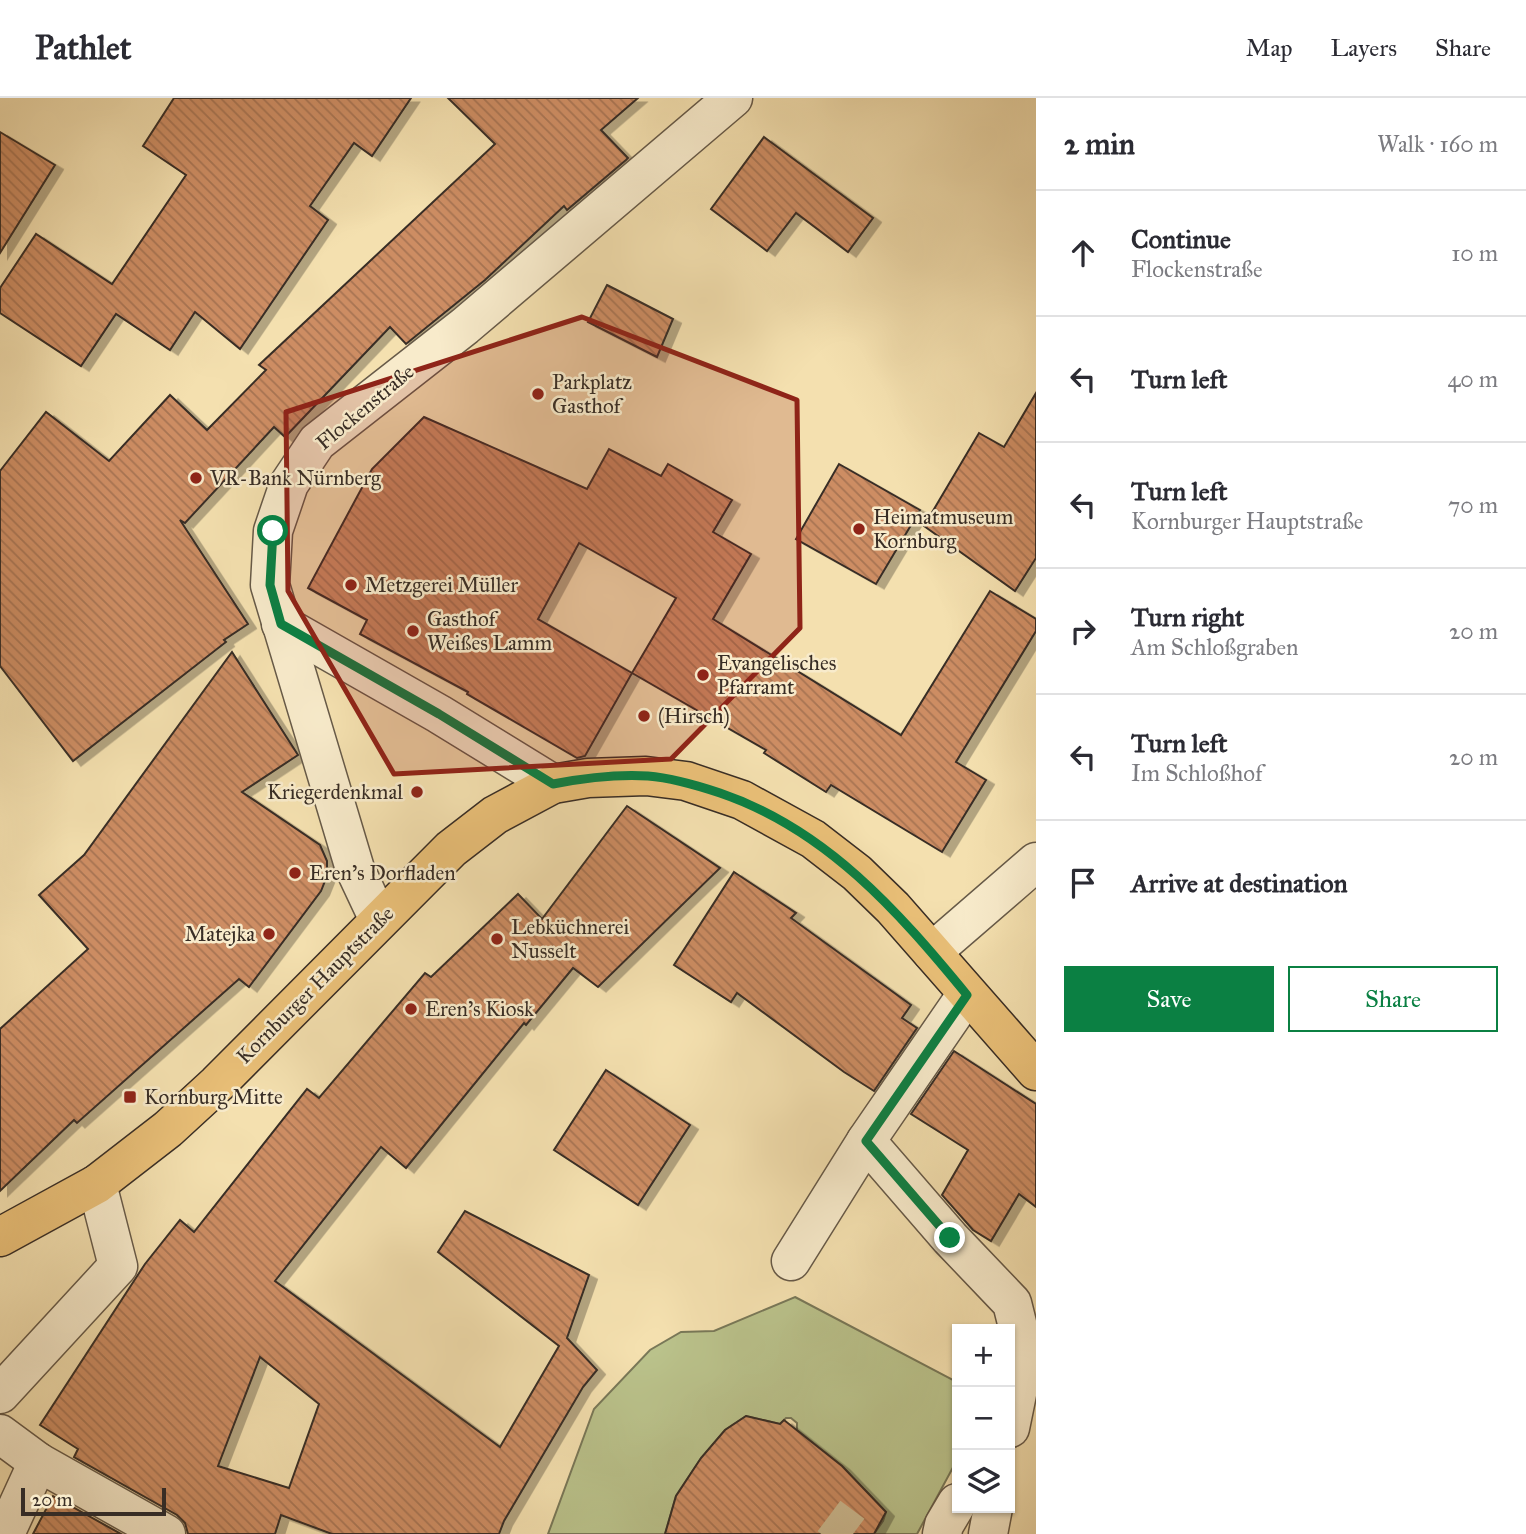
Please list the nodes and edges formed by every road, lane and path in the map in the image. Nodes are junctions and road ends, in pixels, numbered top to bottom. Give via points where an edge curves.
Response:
1 (733, 98) edge
2 (281, 624) junction
3 (553, 784) junction
4 (1036, 862) edge
5 (379, 920) junction
6 (932, 952) junction
7 (967, 995) junction
8 (1036, 1071) edge
9 (866, 1141) junction
10 (97, 1184) junction
11 (0, 1237) edge
12 (791, 1261) dead end
13 (0, 1394) edge
14 (1015, 1404) edge
15 (0, 1434) edge
16 (38, 1462) junction
17 (952, 1511) edge
18 (992, 1513) edge
19 (5, 1534) edge
20 (166, 1534) edge
21 (942, 1534) edge
22 (988, 1534) edge

1 - 2 street, Flockenstraße via 465,326 317,442 289,484 273,531 270,585
2 - 3 street
2 - 5 street, Flockenstraße via 355,869
3 - 5 main road, Kornburger Hauptstraße via 495,815 451,849
3 - 6 main road, Kornburger Hauptstraße via 646,776 686,781 742,800 835,856 893,908
4 - 6 street
5 - 10 main road, Kornburger Hauptstraße via 168,1129
6 - 7 main road, Kornburger Hauptstraße
7 - 8 main road, Kornburger Hauptstraße
7 - 9 street
9 - 12 street
9 - 14 street via 1012,1303 1025,1355
10 - 11 main road, Kornburger Hauptstraße
10 - 13 street via 118,1266
15 - 16 street
16 - 19 street
16 - 20 street
17 - 21 street
18 - 22 street

